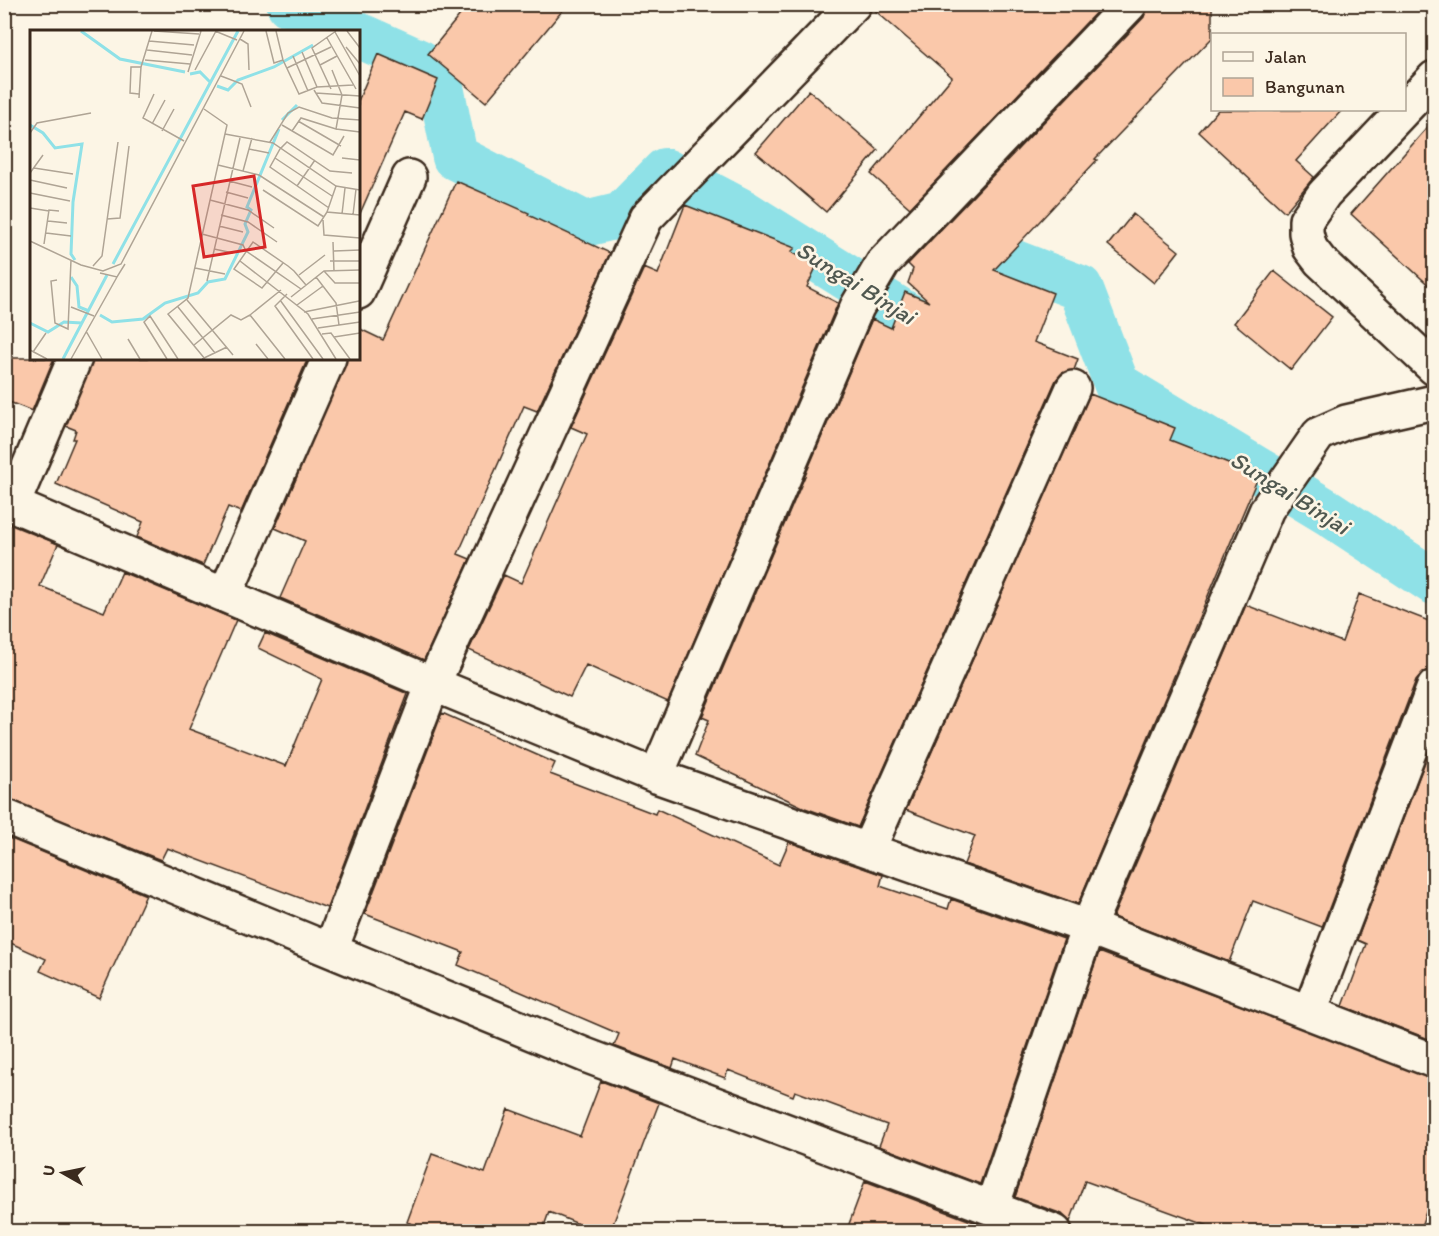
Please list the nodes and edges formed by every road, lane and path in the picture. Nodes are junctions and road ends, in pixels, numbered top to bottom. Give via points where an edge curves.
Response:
1 (854, 4) edge
2 (1130, 4) edge
3 (1434, 78) edge
4 (1406, 108) edge
5 (1403, 111) edge
6 (410, 177) dead end
7 (360, 288) edge
8 (74, 360) edge
9 (328, 360) edge
10 (1434, 368) edge
11 (1073, 388) dead end
12 (1434, 402) edge
13 (9, 502) edge
14 (225, 595) junction
15 (433, 684) junction
16 (1434, 687) edge
17 (656, 776) junction
18 (4, 816) edge
19 (868, 848) junction
20 (1088, 927) junction
21 (331, 949) junction
22 (1311, 1011) junction
23 (1434, 1061) edge
24 (992, 1207) junction
25 (1055, 1232) edge

1 - 15 street via 646,219
2 - 17 street via 883,263 857,307
3 - 4 street
5 - 10 street via 1324,194 1306,220 1306,233 1310,248 1320,261
6 - 7 street
8 - 13 street
9 - 14 street
11 - 19 street
12 - 20 street via 1346,422 1319,434 1267,509
13 - 14 street
14 - 15 street
15 - 17 street
15 - 21 street
16 - 22 street
17 - 19 street
18 - 21 street
19 - 20 street
20 - 22 street
20 - 24 street
21 - 24 street via 585,1054
22 - 23 street
24 - 25 street

